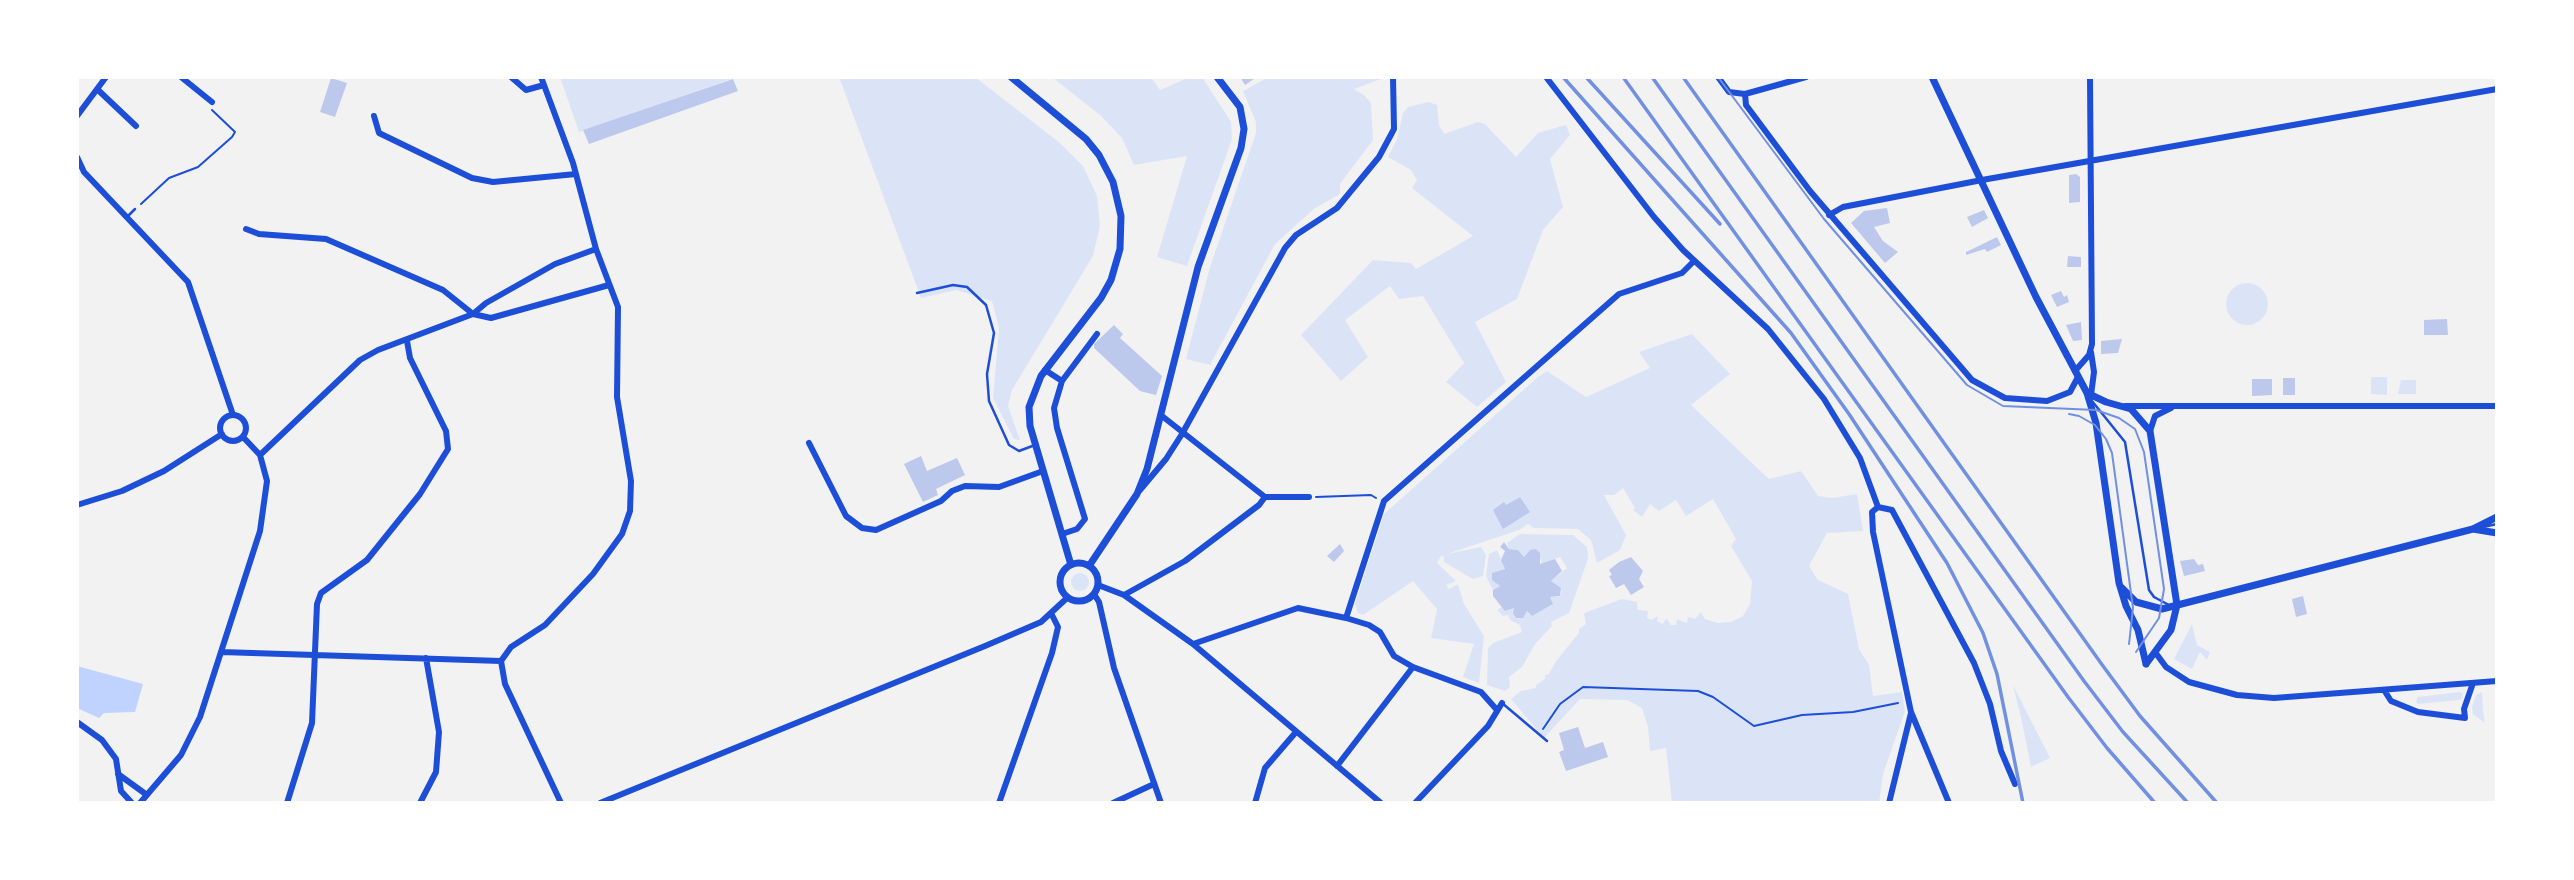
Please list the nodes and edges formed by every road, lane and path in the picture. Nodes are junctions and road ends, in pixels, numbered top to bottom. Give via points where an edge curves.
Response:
1 (106, 77) edge
2 (181, 77) edge
3 (512, 77) edge
4 (1011, 77) edge
5 (1217, 77) edge
6 (1393, 77) edge
7 (1546, 77) edge
8 (1718, 77) edge
9 (1806, 77) edge
10 (1933, 77) edge
11 (2090, 77) edge
12 (542, 81) edge
13 (96, 89) junction
14 (2497, 89) edge
15 (1745, 94) junction
16 (212, 102) joint
17 (77, 116) edge
18 (374, 116) dead end
19 (136, 126) dead end
20 (77, 157) edge
21 (2091, 161) junction
22 (576, 174) junction
23 (1982, 180) junction
24 (135, 209) joint
25 (1829, 215) junction
26 (127, 217) junction
27 (246, 229) dead end
28 (596, 249) junction
29 (1694, 261) junction
30 (609, 285) junction
31 (917, 293) dead end
32 (472, 314) junction
33 (1097, 334) dead end
34 (407, 341) junction
35 (2091, 351) junction
36 (1045, 370) junction
37 (2077, 374) junction
38 (1062, 381) junction
39 (2089, 394) junction
40 (2123, 406) junction
41 (2497, 406) edge
42 (2171, 408) junction
43 (233, 415) junction
44 (1162, 416) junction
45 (2150, 431) junction
46 (222, 434) junction
47 (1182, 434) junction
48 (243, 437) junction
49 (808, 443) dead end
50 (1035, 445) junction
51 (260, 455) junction
52 (1043, 471) junction
53 (1137, 494) junction
54 (1265, 497) junction
55 (1309, 497) joint
56 (1384, 501) junction
57 (77, 505) edge
58 (1878, 507) junction
59 (2497, 517) edge
60 (2497, 524) edge
61 (2473, 529) junction
62 (2497, 533) edge
63 (1062, 534) junction
64 (1071, 565) junction
65 (1089, 566) junction
66 (2174, 582) junction
67 (2119, 583) junction
68 (1098, 585) junction
69 (1094, 594) junction
70 (1124, 595) junction
71 (1068, 598) junction
72 (2196, 599) junction
73 (2177, 605) junction
74 (1052, 615) junction
75 (1346, 618) junction
76 (1193, 644) junction
77 (221, 652) junction
78 (2155, 652) junction
79 (317, 654) junction
80 (426, 658) junction
81 (501, 661) junction
82 (1413, 667) junction
83 (2497, 681) edge
84 (2473, 683) junction
85 (2384, 690) junction
86 (1502, 703) joint
87 (1897, 703) dead end
88 (1497, 710) junction
89 (1911, 712) junction
90 (77, 722) edge
91 (1296, 732) junction
92 (1539, 734) junction
93 (1547, 741) dead end
94 (1337, 766) junction
95 (118, 774) junction
96 (1154, 784) junction
97 (2015, 784) dead end
98 (147, 795) junction
99 (132, 803) edge
100 (140, 803) edge
101 (287, 803) edge
102 (420, 803) edge
103 (561, 803) edge
104 (600, 803) edge
105 (999, 803) edge
106 (1113, 803) edge
107 (1161, 803) edge
108 (1255, 803) edge
109 (1381, 803) edge
110 (1415, 803) edge
111 (1889, 803) edge
112 (1949, 803) edge

1 - 13 street
2 - 16 street
3 - 12 street via 526,90
4 - 36 street via 1099,155 1113,183 1121,216 1120,249 1111,280
5 - 44 street via 1240,107 1243,138 1198,267
6 - 47 street via 1396,119 1389,141 1337,208 1296,235 1285,248
7 - 29 street via 1654,217
8 - 15 street via 1729,92
9 - 15 street
10 - 23 street
11 - 21 street
12 - 22 street
13 - 17 street
13 - 19 street
14 - 21 street
15 - 25 street via 1746,105
16 - 24 path via 212,110 234,132 232,137 198,167 169,178
18 - 22 street via 379,133 472,178 493,182
20 - 26 street
21 - 23 street
21 - 35 street
22 - 28 street
23 - 25 street via 1843,207
23 - 37 street
24 - 26 lane
25 - 37 street via 1980,386 2005,398 2047,401 2070,392
26 - 43 street via 188,282
27 - 32 street via 326,239 443,290
28 - 30 street
28 - 32 street via 555,264
29 - 56 street via 1676,276 1619,294
29 - 58 street via 1760,320 1824,399 1860,458
30 - 32 street via 491,318
30 - 81 street via 620,327 617,397 631,481 630,511 622,534 593,574 545,625 512,647
31 - 50 lane via 960,286 976,293 986,305 994,333 986,374 989,401 1009,445 1018,450
32 - 34 street
33 - 38 street
34 - 51 street via 360,360
34 - 79 street via 410,358 446,431 448,449 420,494 367,560 321,593
35 - 37 street
35 - 39 street via 2094,372
36 - 38 street
36 - 50 street via 1034,386 1029,407
37 - 39 street
38 - 63 street via 1054,408 1056,428 1085,519 1077,529
39 - 40 street
39 - 67 street
39 - 73 lane via 2125,442 2149,590 2163,603
40 - 42 street
40 - 45 street via 2135,412
41 - 42 street
42 - 45 street via 2155,416
43 - 46 street via 222,422
43 - 48 street via 245,423
44 - 47 street
44 - 53 street
45 - 66 street
46 - 48 street via 229,441
46 - 57 street via 164,471
47 - 53 street
47 - 54 street
48 - 51 street
49 - 52 street via 846,516 862,528 876,530 965,486 999,487
50 - 52 street
51 - 77 street via 267,481 264,511
52 - 63 street
53 - 65 street
54 - 55 street
54 - 70 street via 1185,561
55 - 56 path via 1371,495
56 - 75 street
58 - 89 street via 1872,512 1873,533
58 - 97 street via 1892,510 1974,663
59 - 61 street
60 - 61 lane
61 - 62 street
61 - 72 street
63 - 64 street
64 - 65 street
64 - 71 street via 1060,578 1061,590
65 - 68 street
66 - 72 street
66 - 73 street
67 - 73 street via 2129,597 2144,606 2162,609
67 - 78 street via 2146,664
68 - 69 street
68 - 70 street
69 - 71 street via 1083,601
69 - 96 street
70 - 76 street
71 - 74 street
72 - 73 street
73 - 78 street via 2171,630
74 - 104 street
74 - 105 street via 1058,627 1052,653
75 - 76 street via 1298,608
75 - 82 street via 1380,632 1394,656
76 - 91 street
77 - 79 street
77 - 98 street via 192,735
78 - 85 street via 2166,667 2189,682 2236,695 2274,698
79 - 80 street
79 - 101 street via 312,723
80 - 81 street
80 - 102 street via 439,732 436,772
81 - 103 street via 505,684
82 - 88 street via 1481,692
82 - 94 street
83 - 84 street
84 - 85 street
84 - 85 street via 2465,718 2418,712 2391,701
86 - 88 street
86 - 92 lane
87 - 92 path via 1754,726 1698,691 1583,687 1560,704
88 - 110 street via 1488,726
89 - 111 street
89 - 112 street
90 - 95 street via 102,740 116,759
91 - 94 street
91 - 108 street via 1265,768
92 - 93 lane
94 - 109 street
95 - 98 street
95 - 99 street via 121,791
96 - 106 street
96 - 107 street
98 - 100 street

